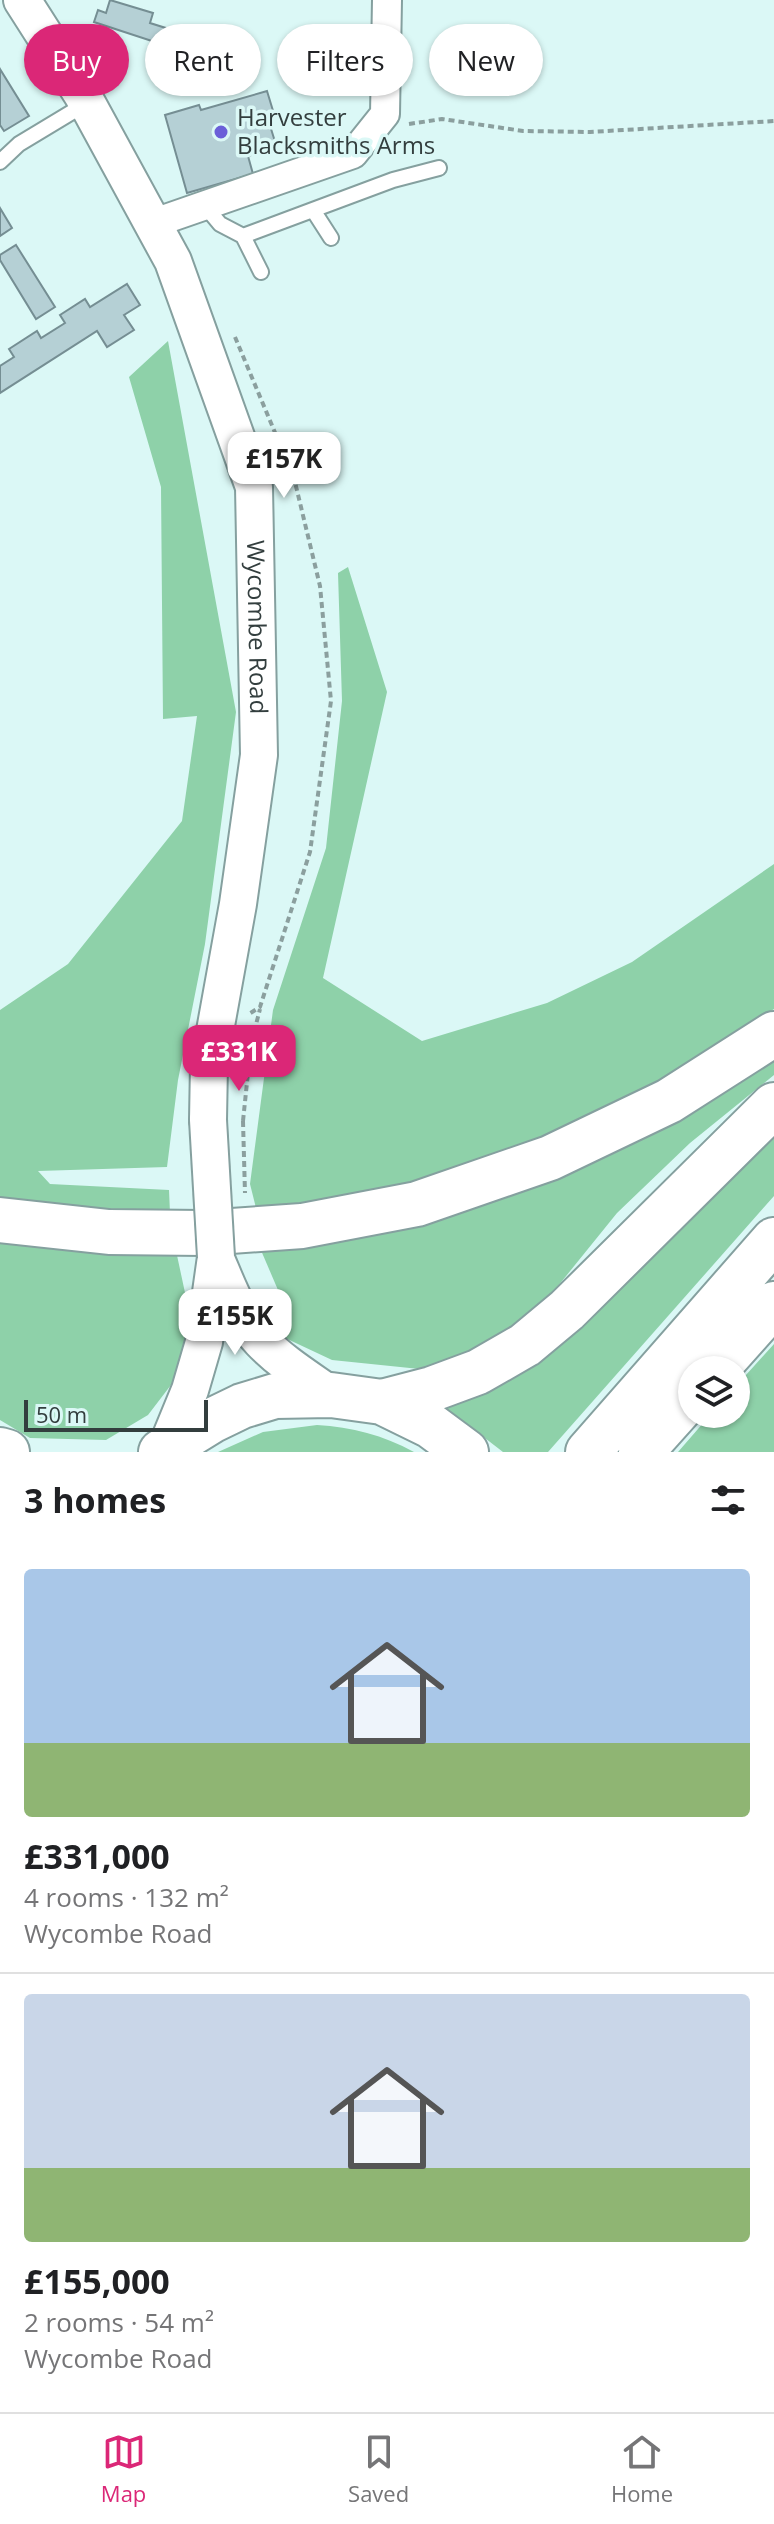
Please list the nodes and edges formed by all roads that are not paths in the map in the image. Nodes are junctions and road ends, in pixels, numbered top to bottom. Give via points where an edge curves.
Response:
1 (22, 0) edge
2 (387, 0) edge
3 (87, 102) junction
4 (0, 162) edge
5 (439, 168) dead end
6 (205, 206) junction
7 (313, 210) junction
8 (154, 223) junction
9 (243, 236) junction
10 (331, 238) dead end
11 (261, 272) dead end
12 (774, 1034) edge
13 (774, 1105) edge
14 (0, 1220) edge
15 (774, 1240) edge
16 (216, 1257) junction
17 (774, 1304) edge
18 (728, 1356) edge
19 (331, 1395) junction
20 (382, 1402) junction
21 (678, 1411) edge
22 (164, 1449) edge
23 (0, 1450) edge
24 (7, 1452) edge
25 (466, 1452) edge
26 (588, 1452) edge
27 (641, 1452) edge

1 - 3 street, Wycombe Road
2 - 6 street via 385,114 353,154
3 - 4 lane via 19,144
3 - 8 street, Wycombe Road
5 - 7 lane
6 - 8 street
6 - 9 lane via 220,224
7 - 9 lane
7 - 10 lane
8 - 16 street, Wycombe Road, bridge via 173,261 254,487 259,755 209,1064 226,1121
9 - 11 lane
12 - 14 highway via 669,1101 550,1158 417,1204 302,1226 203,1233 109,1232
13 - 20 highway via 525,1345 478,1372
15 - 26 highway
16 - 19 street, Wycombe Road via 235,1302 260,1340
16 - 22 street, Wycombe Road via 204,1342
17 - 18 highway
19 - 20 highway
19 - 22 highway via 275,1396 222,1415
20 - 25 highway via 431,1426
21 - 27 highway
23 - 24 highway

